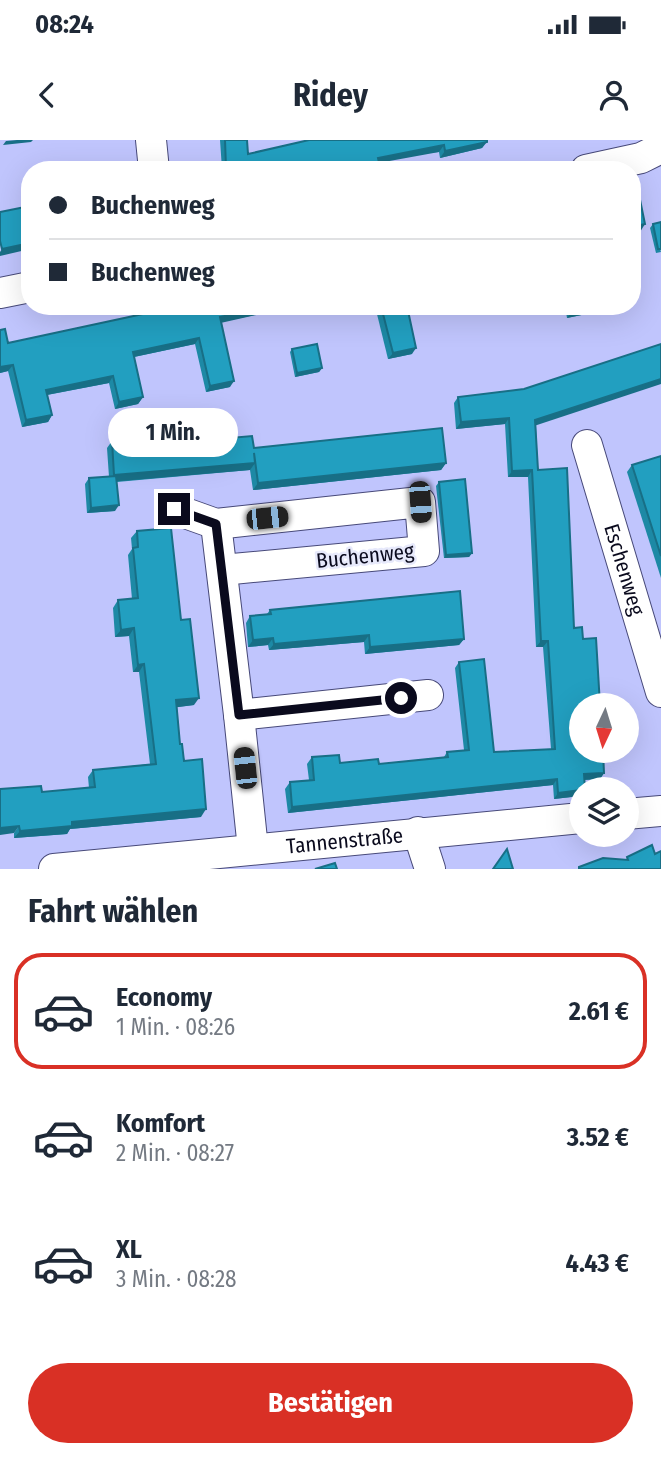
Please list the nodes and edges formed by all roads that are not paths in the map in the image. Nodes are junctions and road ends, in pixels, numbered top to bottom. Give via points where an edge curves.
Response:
1 (151, 140) edge
2 (661, 148) edge
3 (153, 161) edge
4 (627, 161) edge
5 (21, 289) edge
6 (0, 293) edge
7 (587, 445) dead end
8 (174, 509) dead end
9 (216, 524) junction
10 (222, 570) junction
11 (661, 692) edge
12 (428, 695) dead end
13 (239, 715) junction
14 (661, 811) edge
15 (639, 813) edge
16 (569, 819) edge
17 (418, 832) junction
18 (268, 855) edge
19 (126, 865) edge
20 (54, 869) edge
21 (430, 869) edge

1 - 3 street
2 - 4 street
5 - 6 street
7 - 11 street, Eschenweg
8 - 9 street, Buchenweg
9 - 10 street
9 - 10 street, Buchenweg via 420,502 424,551
10 - 13 street
12 - 13 street
13 - 18 street
14 - 15 street
16 - 17 street, Tannenstraße
17 - 18 street, Tannenstraße
17 - 21 street, Tannenstraße
18 - 19 street, Tannenstraße
19 - 20 street, Tannenstraße

